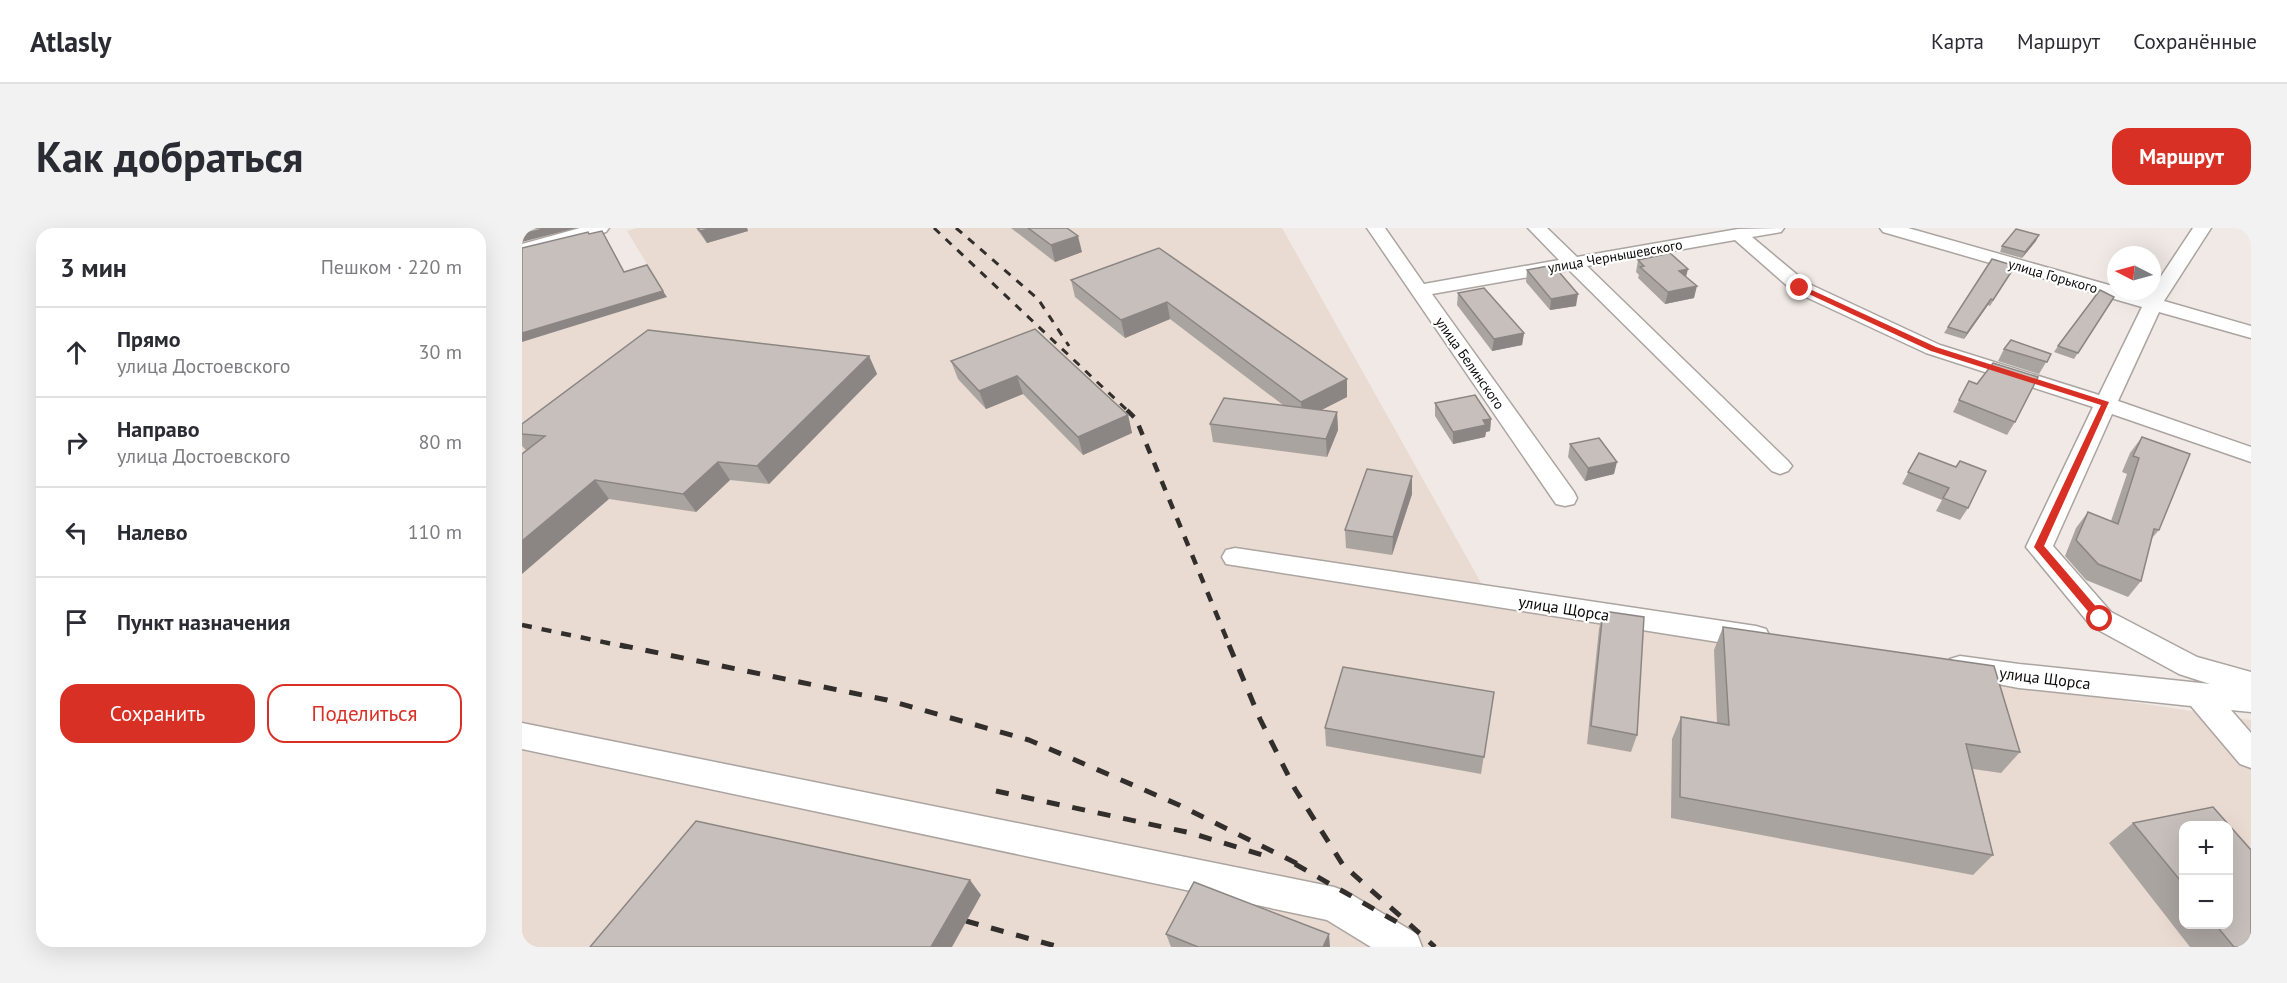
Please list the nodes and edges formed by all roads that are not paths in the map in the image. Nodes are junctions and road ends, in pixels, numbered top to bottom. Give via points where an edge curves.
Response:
1 (600, 228) edge
2 (1376, 228) edge
3 (1537, 228) edge
4 (1775, 228) edge
5 (1889, 228) edge
6 (2202, 228) edge
7 (1738, 234) junction
8 (522, 249) edge
9 (1573, 263) junction
10 (1420, 290) junction
11 (2153, 303) junction
12 (2251, 332) edge
13 (2106, 404) junction
14 (2251, 455) edge
15 (1780, 466) dead end
16 (1564, 498) dead end
17 (1234, 557) dead end
18 (1783, 641) edge
19 (1936, 664) edge
20 (2251, 684) edge
21 (2199, 694) junction
22 (2251, 700) edge
23 (522, 736) edge
24 (2251, 756) edge
25 (1404, 947) edge

1 - 8 street
2 - 10 street, улица Белинского
3 - 9 street
4 - 7 street, улица Чернышевского
5 - 11 street, улица Горького
6 - 11 street
7 - 9 street, улица Чернышевского
7 - 13 street via 1800,288 1923,344
9 - 10 street, улица Чернышевского
9 - 15 street
10 - 16 street, улица Белинского
11 - 12 street, улица Горького
11 - 13 street
13 - 14 street
13 - 20 street via 2039,547 2100,619 2189,666
17 - 18 street, улица Щорса
19 - 21 street, улица Щорса
21 - 22 street, улица Щорса
21 - 24 street
23 - 25 street via 1334,904

